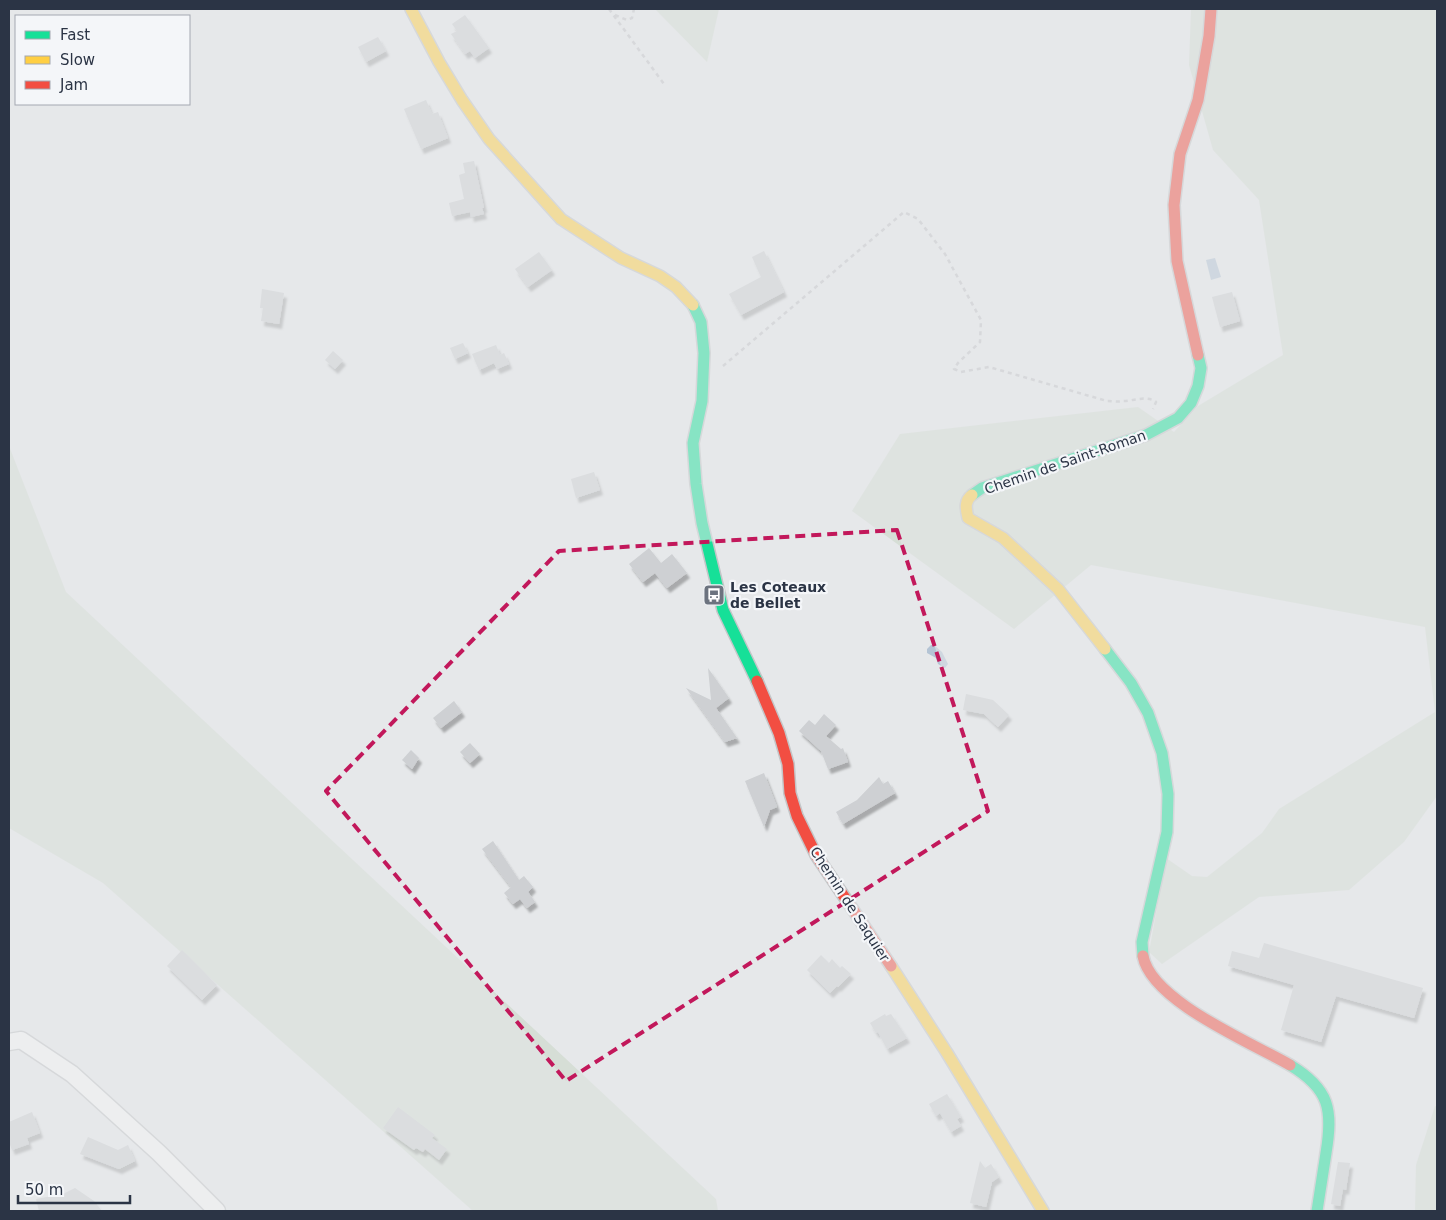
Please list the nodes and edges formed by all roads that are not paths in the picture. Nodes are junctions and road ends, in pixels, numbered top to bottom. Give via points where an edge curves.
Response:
1 (411, 9) edge
2 (1212, 9) edge
3 (9, 1042) edge
4 (217, 1211) edge
5 (1043, 1211) edge
6 (1317, 1211) edge

1 - 5 street, Chemin de Saquier via 472,114 543,200 596,244 676,287 692,305 701,322 704,353 702,400 693,443 702,523 723,610 779,733 797,816 816,855 943,1046
2 - 6 street, Chemin de Saint-Roman via 1198,100 1180,154 1174,205 1177,261 1201,368 1191,402 1178,418 1146,435 982,488 969,497 965,507 968,518 1003,538 1058,589 1131,683 1148,713 1162,753 1168,794 1167,832 1142,942 1142,958 1154,981 1171,996 1287,1063 1320,1089 1331,1120
3 - 4 street via 21,1040 72,1074

